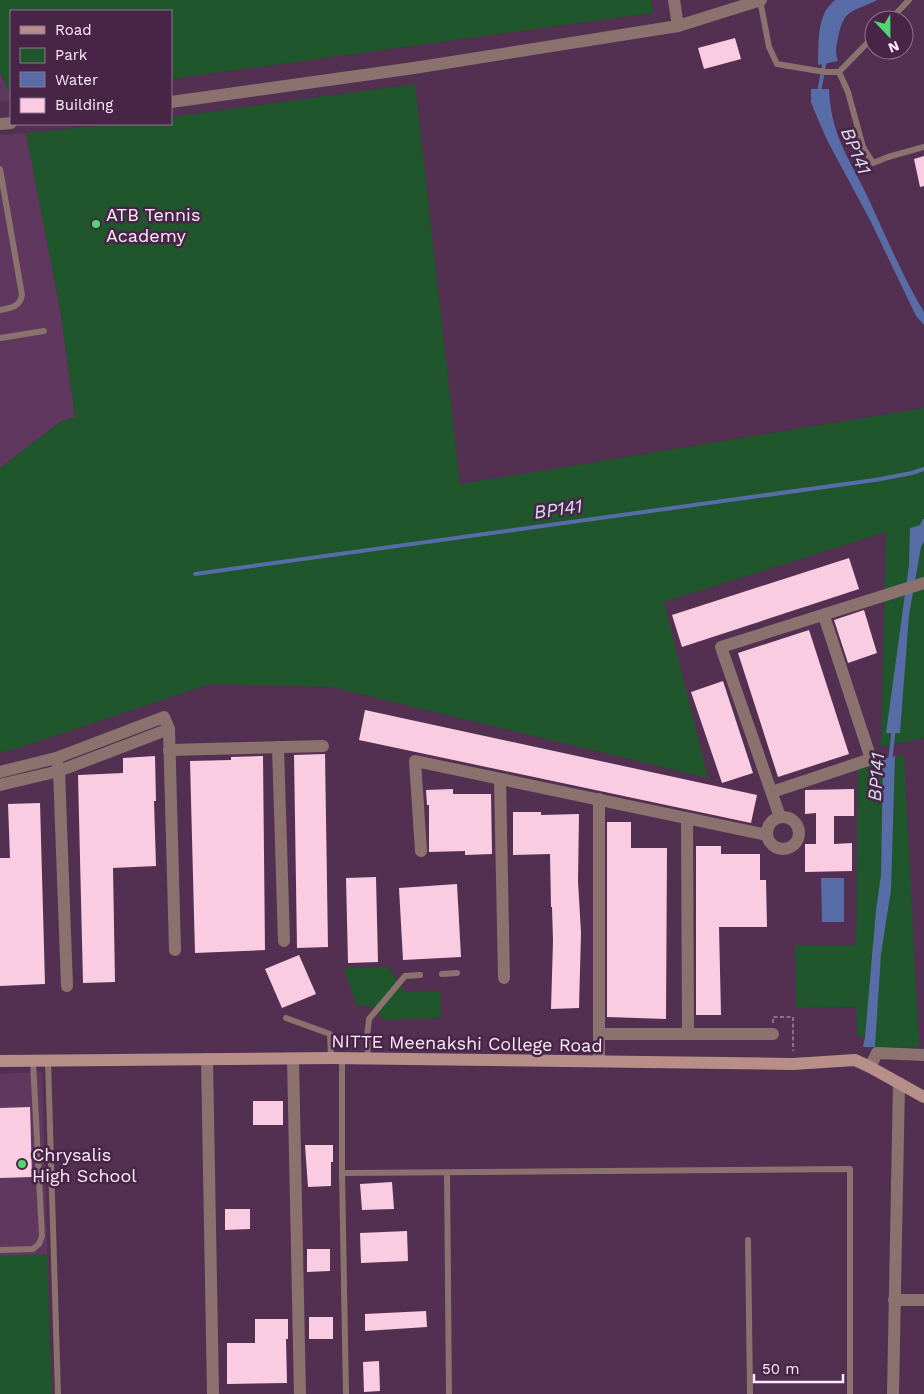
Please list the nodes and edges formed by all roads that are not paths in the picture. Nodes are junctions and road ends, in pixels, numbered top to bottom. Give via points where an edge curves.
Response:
1 (674, 0) edge
2 (760, 0) edge
3 (909, 0) edge
4 (900, 10) edge
5 (678, 26) junction
6 (864, 46) edge
7 (839, 72) junction
8 (172, 102) edge
9 (924, 147) edge
10 (0, 169) edge
11 (0, 310) edge
12 (44, 331) dead end
13 (0, 338) edge
14 (924, 583) edge
15 (824, 616) junction
16 (169, 729) junction
17 (323, 746) dead end
18 (278, 747) junction
19 (169, 750) junction
20 (56, 758) junction
21 (59, 771) junction
22 (0, 772) edge
23 (500, 779) junction
24 (0, 785) edge
25 (772, 792) junction
26 (599, 799) junction
27 (780, 817) junction
28 (688, 819) junction
29 (767, 835) junction
30 (421, 851) dead end
31 (284, 941) dead end
32 (176, 950) dead end
33 (457, 973) dead end
34 (442, 974) dead end
35 (420, 975) dead end
36 (504, 978) dead end
37 (67, 986) dead end
38 (286, 1018) dead end
39 (599, 1034) junction
40 (688, 1034) junction
41 (773, 1034) dead end
42 (924, 1055) edge
43 (337, 1058) junction
44 (293, 1059) junction
45 (368, 1059) junction
46 (208, 1060) junction
47 (0, 1061) edge
48 (34, 1061) junction
49 (48, 1061) junction
50 (599, 1062) junction
51 (870, 1067) junction
52 (899, 1083) junction
53 (924, 1098) edge
54 (447, 1172) junction
55 (342, 1173) junction
56 (748, 1240) dead end
57 (0, 1250) edge
58 (894, 1300) junction
59 (924, 1300) edge
60 (58, 1394) edge
61 (214, 1394) edge
62 (300, 1394) edge
63 (346, 1394) edge
64 (449, 1394) edge
65 (750, 1394) edge
66 (850, 1394) edge
67 (893, 1394) edge

1 - 5 street
2 - 5 street
2 - 7 lane via 769,47 776,64
3 - 4 lane
5 - 8 street
6 - 7 lane
7 - 9 lane via 863,147 873,163
10 - 11 lane via 22,295 16,306
12 - 13 lane
14 - 15 street
15 - 25 street via 872,758
15 - 25 street via 721,647
16 - 19 street
16 - 20 street via 164,717
16 - 21 street
17 - 18 street
18 - 19 street
18 - 31 street
19 - 32 street
20 - 21 street
20 - 22 street
21 - 24 street
21 - 37 street
23 - 26 street
23 - 30 street via 415,761
23 - 36 street
25 - 27 street
26 - 28 street
26 - 39 street
27 - 29 street via 770,823
27 - 29 street via 796,822 799,832 796,842 787,848 777,847
28 - 29 street
28 - 40 street
33 - 34 lane
35 - 45 lane via 404,976 369,1019
38 - 43 lane via 330,1034
39 - 40 street
39 - 50 street
40 - 41 street
42 - 51 street via 877,1053
43 - 44 street, NITTE Meenakshi College Road
43 - 45 street, NITTE Meenakshi College Road
43 - 55 lane
44 - 46 street, NITTE Meenakshi College Road
44 - 62 street
45 - 50 street, NITTE Meenakshi College Road
46 - 49 street, NITTE Meenakshi College Road
46 - 61 street
47 - 48 street, NITTE Meenakshi College Road
48 - 49 street, NITTE Meenakshi College Road
48 - 57 lane via 42,1236 33,1249
49 - 60 lane
50 - 51 street, NITTE Meenakshi College Road via 793,1064 854,1060
51 - 52 street, NITTE Meenakshi College Road
52 - 53 street, NITTE Meenakshi College Road
52 - 58 street
54 - 55 lane
54 - 64 lane
54 - 66 lane via 850,1169
55 - 63 lane
56 - 65 lane
58 - 59 street
58 - 67 street

